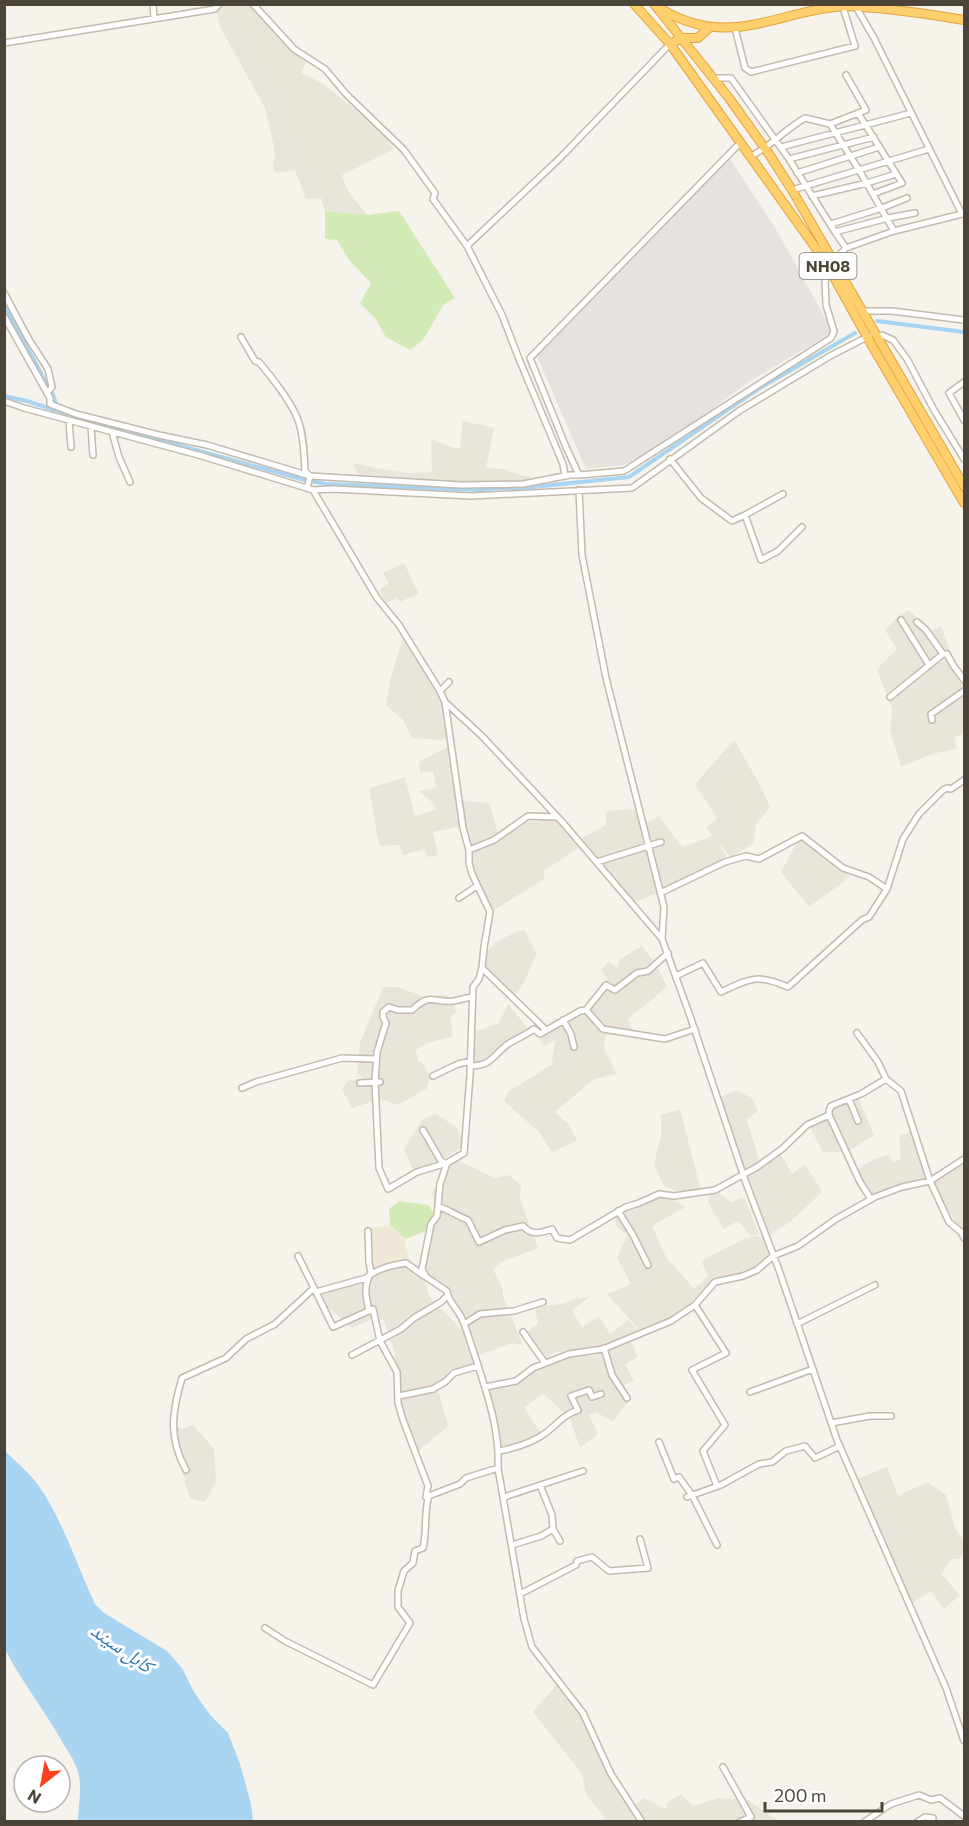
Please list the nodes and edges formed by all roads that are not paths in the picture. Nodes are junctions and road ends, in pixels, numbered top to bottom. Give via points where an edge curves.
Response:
1 (153, 4) edge
2 (219, 4) edge
3 (253, 4) edge
4 (634, 4) edge
5 (656, 6) edge
6 (843, 7) junction
7 (856, 7) junction
8 (154, 19) junction
9 (964, 20) edge
10 (710, 27) junction
11 (735, 28) junction
12 (682, 38) junction
13 (4, 43) edge
14 (670, 44) junction
15 (846, 75) dead end
16 (714, 78) junction
17 (858, 113) junction
18 (911, 113) junction
19 (830, 124) junction
20 (866, 126) junction
21 (835, 134) junction
22 (874, 137) junction
23 (776, 141) junction
24 (741, 142) junction
25 (843, 145) junction
26 (781, 147) junction
27 (879, 147) junction
28 (765, 149) junction
29 (929, 149) junction
30 (751, 156) junction
31 (850, 156) junction
32 (789, 159) junction
33 (888, 161) junction
34 (859, 170) junction
35 (797, 172) junction
36 (896, 174) junction
37 (867, 183) junction
38 (806, 186) junction
39 (792, 190) junction
40 (873, 194) junction
41 (812, 196) junction
42 (907, 198) dead end
43 (882, 208) junction
44 (915, 213) dead end
45 (888, 218) junction
46 (831, 224) junction
47 (894, 231) junction
48 (834, 232) junction
49 (467, 246) junction
50 (846, 248) junction
51 (833, 265) junction
52 (4, 293) edge
53 (863, 311) junction
54 (4, 316) edge
55 (964, 320) edge
56 (877, 335) junction
57 (241, 337) dead end
58 (867, 337) junction
59 (964, 382) edge
60 (47, 393) junction
61 (4, 401) edge
62 (964, 420) edge
63 (69, 421) junction
64 (91, 427) junction
65 (112, 432) junction
66 (71, 447) dead end
67 (93, 455) dead end
68 (670, 459) junction
69 (964, 459) edge
70 (579, 475) junction
71 (310, 476) junction
72 (565, 476) junction
73 (130, 482) dead end
74 (964, 486) edge
75 (310, 489) junction
76 (579, 490) junction
77 (783, 494) dead end
78 (964, 502) edge
79 (745, 515) junction
80 (802, 527) dead end
81 (901, 620) dead end
82 (917, 622) dead end
83 (943, 654) junction
84 (929, 666) junction
85 (964, 680) edge
86 (448, 682) dead end
87 (440, 691) junction
88 (964, 692) edge
89 (890, 697) dead end
90 (445, 702) junction
91 (932, 720) dead end
92 (964, 780) edge
93 (557, 817) junction
94 (661, 842) dead end
95 (648, 845) junction
96 (469, 850) junction
97 (597, 862) junction
98 (477, 886) junction
99 (887, 889) junction
100 (660, 894) junction
101 (459, 898) dead end
102 (662, 939) junction
103 (668, 953) junction
104 (482, 968) junction
105 (676, 976) junction
106 (472, 997) junction
107 (585, 1010) junction
108 (563, 1020) junction
109 (695, 1029) junction
110 (546, 1030) junction
111 (857, 1033) dead end
112 (574, 1047) dead end
113 (376, 1059) junction
114 (471, 1063) junction
115 (433, 1076) dead end
116 (886, 1079) junction
117 (378, 1082) junction
118 (360, 1083) dead end
119 (242, 1088) dead end
120 (849, 1099) junction
121 (829, 1116) junction
122 (858, 1121) dead end
123 (423, 1130) dead end
124 (964, 1159) edge
125 (447, 1163) junction
126 (743, 1174) junction
127 (930, 1181) junction
128 (872, 1199) junction
129 (438, 1207) junction
130 (618, 1211) junction
131 (368, 1231) dead end
132 (964, 1238) edge
133 (298, 1256) dead end
134 (773, 1256) junction
135 (648, 1265) dead end
136 (371, 1273) junction
137 (426, 1277) junction
138 (875, 1285) dead end
139 (315, 1290) junction
140 (447, 1296) junction
141 (543, 1302) dead end
142 (696, 1305) junction
143 (369, 1311) junction
144 (464, 1324) junction
145 (797, 1324) junction
146 (523, 1332) dead end
147 (380, 1341) junction
148 (604, 1348) junction
149 (352, 1355) dead end
150 (545, 1363) junction
151 (478, 1366) junction
152 (813, 1369) junction
153 (485, 1387) junction
154 (750, 1392) dead end
155 (602, 1394) dead end
156 (399, 1396) junction
157 (627, 1398) dead end
158 (891, 1416) dead end
159 (831, 1423) junction
160 (659, 1442) dead end
161 (840, 1446) junction
162 (499, 1451) junction
163 (498, 1468) junction
164 (186, 1470) dead end
165 (583, 1471) dead end
166 (540, 1485) junction
167 (717, 1486) junction
168 (689, 1496) junction
169 (426, 1497) junction
170 (504, 1497) junction
171 (553, 1529) junction
172 (640, 1539) dead end
173 (560, 1541) dead end
174 (512, 1545) junction
175 (717, 1545) dead end
176 (520, 1594) junction
177 (265, 1628) dead end
178 (964, 1741) edge
179 (723, 1767) dead end
180 (964, 1816) edge
181 (933, 1818) dead end
182 (642, 1821) edge
183 (740, 1821) edge
184 (864, 1821) edge
185 (917, 1821) edge

1 - 8 street
2 - 8 street via 215,9
3 - 49 street via 294,49 325,69 404,150
4 - 14 highway, NH08
5 - 10 highway via 672,16
5 - 12 highway, NH08
6 - 7 highway
6 - 11 highway
6 - 11 street via 855,46 751,72 745,68
7 - 9 highway
7 - 18 street
8 - 13 street
10 - 11 highway
10 - 12 highway via 698,38
12 - 14 highway
12 - 16 highway, NH08
14 - 24 highway, NH08
14 - 49 street via 560,158
15 - 17 street via 866,110
16 - 23 street via 731,78
16 - 28 highway, NH08
17 - 19 street
17 - 20 street
18 - 20 street
18 - 29 street
19 - 21 street
19 - 23 street via 805,118
20 - 21 street
20 - 22 street
21 - 25 street
21 - 26 street
22 - 25 street
22 - 27 street
23 - 26 street
23 - 28 street
24 - 30 highway, NH08
24 - 70 street via 530,358
25 - 31 street
25 - 32 street
26 - 32 street
27 - 31 street
27 - 33 street
28 - 30 street
28 - 39 highway, NH08
29 - 33 street
29 - 47 street via 962,214
30 - 51 highway, NH08
31 - 34 street
31 - 35 street
32 - 35 street
33 - 34 street
33 - 36 street
34 - 37 street
34 - 38 street
35 - 38 street
36 - 37 street
36 - 40 street via 902,183
37 - 40 street
37 - 41 street
38 - 39 street
38 - 41 street
39 - 51 highway, NH08
40 - 43 street
41 - 46 street
42 - 43 street
43 - 45 street
43 - 46 street
44 - 45 street
45 - 47 street
45 - 48 street
46 - 48 street
47 - 50 street
48 - 50 street
49 - 72 street via 502,315 564,464
50 - 51 street
51 - 53 highway, NH08
51 - 58 highway, NH08
51 - 70 street via 825,280 826,305 834,331 831,338 624,471
52 - 60 street via 48,369 52,387
53 - 55 street
53 - 56 highway, NH08
54 - 60 street
56 - 58 street
56 - 69 street via 893,340 907,359
56 - 74 highway, NH08
57 - 71 street via 298,420 305,471
58 - 68 street via 739,411
58 - 78 highway, NH08
59 - 62 street via 950,393
60 - 71 street via 50,404 76,414 207,445
61 - 63 street
63 - 64 street
63 - 66 street
64 - 65 street
64 - 67 street
65 - 73 street
65 - 75 street
68 - 76 street via 632,488
68 - 79 street via 701,498 732,520
70 - 72 street
71 - 72 street via 461,485 524,484
71 - 75 street
75 - 76 street via 471,496
75 - 87 street
76 - 95 street via 584,567 606,678
77 - 79 street
79 - 80 street via 761,560 778,551
81 - 84 street
82 - 83 street
83 - 84 street
83 - 85 street via 947,654
84 - 89 street
86 - 87 street
87 - 90 street
88 - 91 street via 934,712
90 - 93 street
90 - 96 street
92 - 99 street via 943,790 919,814 903,839
93 - 96 street via 528,816 494,840
93 - 97 street
94 - 95 street
95 - 97 street
95 - 100 street
96 - 98 street via 468,863
97 - 102 street
98 - 101 street
98 - 104 street via 490,912
99 - 100 street via 869,877 843,868 802,836 759,859 746,856 725,862
99 - 105 street via 869,917 788,987 751,978 720,993 703,963
100 - 102 street via 664,907
102 - 103 street
103 - 105 street
103 - 107 street via 648,971 637,973 615,990 606,986
104 - 106 street via 472,987
104 - 110 street
105 - 109 street
106 - 113 street via 451,1001 431,998 412,1010 389,1006 383,1012 386,1023
106 - 114 street
107 - 108 street
107 - 109 street via 603,1029 665,1039
108 - 110 street
108 - 112 street
109 - 126 street
110 - 114 street via 540,1034 534,1029 508,1044 492,1061 474,1066
111 - 116 street
113 - 117 street
113 - 119 street via 342,1058
114 - 115 street via 458,1064
114 - 125 street via 464,1153
116 - 120 street
116 - 127 street via 901,1091
117 - 118 street
117 - 125 street via 379,1168 388,1189 417,1172
120 - 121 street via 831,1106
120 - 122 street
121 - 126 street via 807,1125 782,1149
121 - 128 street
123 - 125 street via 441,1161
124 - 127 street
125 - 129 street
126 - 130 street via 715,1190 674,1196 659,1194
126 - 134 street
127 - 128 street via 902,1186
127 - 132 street via 949,1222
128 - 134 street via 798,1246
129 - 130 street via 468,1220 479,1242 523,1226 529,1232 539,1233 552,1228 557,1238 570,1240
129 - 137 street via 422,1269
130 - 135 street
131 - 136 street
133 - 139 street
134 - 142 street via 757,1270 715,1282
134 - 145 street
136 - 137 street via 406,1263
136 - 139 street via 366,1278
136 - 143 street via 365,1291
137 - 140 street via 447,1291
138 - 145 street
139 - 143 street via 333,1327
139 - 164 street via 226,1358 182,1378 174,1406 174,1426 175,1445
140 - 144 street
140 - 147 street
141 - 144 street via 514,1311 480,1314
142 - 148 street via 671,1321
142 - 167 street via 726,1353 692,1370 725,1425 703,1451
143 - 147 street via 373,1309
144 - 151 street
145 - 152 street
146 - 150 street
147 - 149 street
147 - 156 street via 397,1372
148 - 150 street
148 - 157 street via 612,1375
150 - 153 street via 516,1381
151 - 153 street
151 - 156 street via 454,1373 433,1389
152 - 154 street
152 - 159 street
153 - 162 street
155 - 162 street via 592,1397 590,1390 571,1396 578,1410 568,1413 546,1433
156 - 169 street via 403,1420 428,1486
158 - 159 street
159 - 161 street
160 - 168 street via 674,1479 679,1477
161 - 167 street via 815,1458 805,1446 786,1451 772,1462 759,1464
161 - 178 street via 946,1688
162 - 163 street
163 - 169 street
163 - 170 street
165 - 166 street
166 - 170 street
166 - 171 street via 552,1515
167 - 168 street
168 - 175 street
169 - 177 street via 423,1548 415,1551 398,1591 398,1606 410,1623 373,1685
170 - 174 street
171 - 173 street
171 - 174 street
172 - 176 street via 648,1568 609,1571 592,1557 577,1561
174 - 176 street
176 - 182 street via 532,1647 583,1713 611,1774
179 - 183 street via 751,1817
180 - 184 street via 940,1798 931,1800 919,1795 891,1803
181 - 185 street

